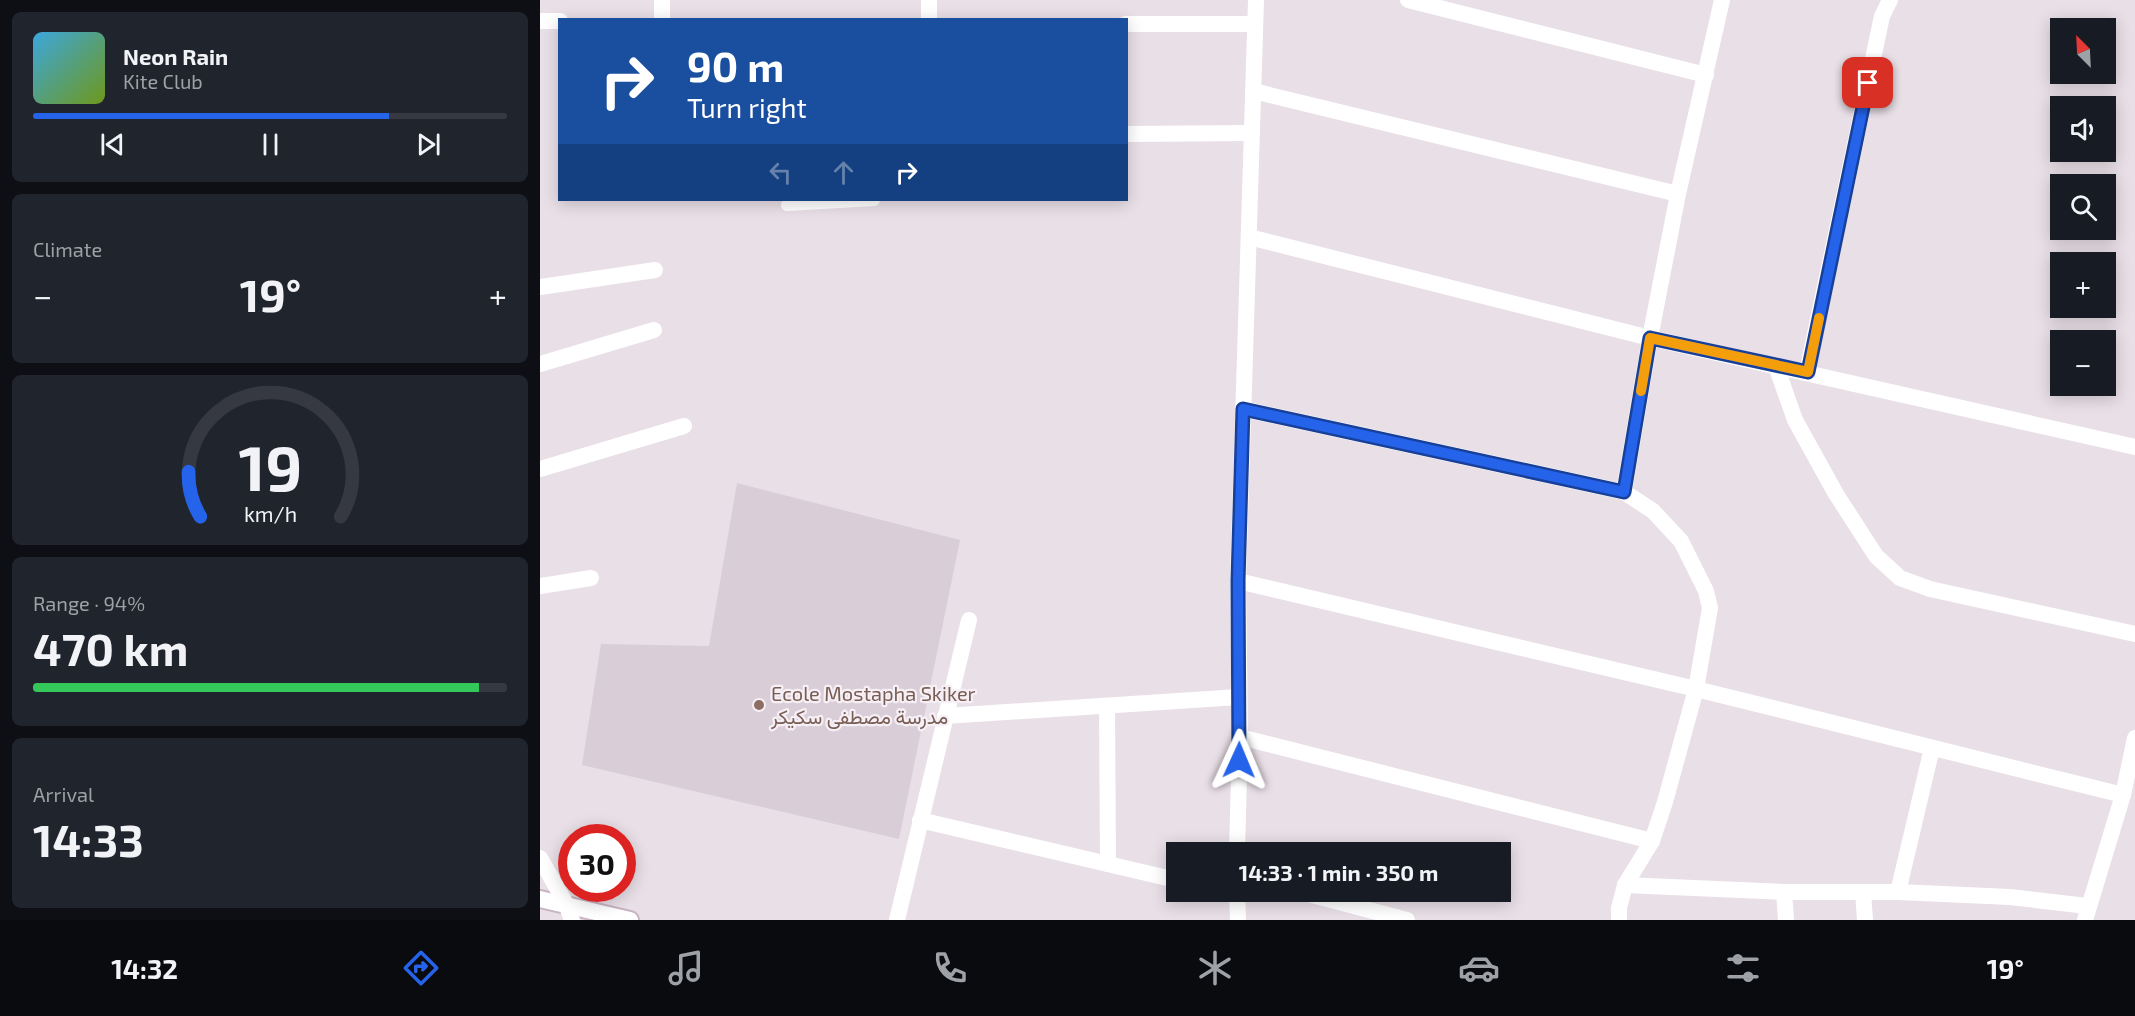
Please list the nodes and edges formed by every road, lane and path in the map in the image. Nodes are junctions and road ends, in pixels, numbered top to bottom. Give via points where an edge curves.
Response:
1 (662, 0) edge
2 (929, 0) edge
3 (1256, 0) edge
4 (1408, 0) edge
5 (1722, 0) edge
6 (1890, 0) edge
7 (662, 18) edge
8 (929, 18) edge
9 (540, 21) edge
10 (558, 21) edge
11 (1128, 24) edge
12 (1255, 24) junction
13 (1706, 75) junction
14 (1253, 91) junction
15 (1252, 133) junction
16 (1128, 134) edge
17 (1678, 194) junction
18 (857, 201) edge
19 (787, 205) dead end
20 (1250, 237) junction
21 (655, 270) dead end
22 (540, 287) edge
23 (654, 330) dead end
24 (1650, 338) junction
25 (540, 364) edge
26 (1776, 366) junction
27 (1808, 372) junction
28 (1243, 409) junction
29 (684, 426) dead end
30 (2135, 447) edge
31 (540, 469) edge
32 (1624, 492) junction
33 (591, 578) dead end
34 (1238, 581) junction
35 (540, 586) edge
36 (969, 620) dead end
37 (2135, 634) edge
38 (1696, 689) junction
39 (1239, 697) junction
40 (1107, 706) junction
41 (945, 716) junction
42 (1240, 737) junction
43 (2135, 738) edge
44 (1932, 748) junction
45 (2123, 795) junction
46 (920, 820) junction
47 (1652, 841) junction
48 (1237, 842) edge
49 (540, 858) edge
50 (1108, 864) junction
51 (1166, 878) edge
52 (1625, 885) junction
53 (1784, 892) junction
54 (1863, 892) junction
55 (1898, 892) junction
56 (540, 899) edge
57 (1235, 902) edge
58 (1339, 902) edge
59 (569, 912) edge
60 (2086, 913) edge
61 (630, 920) edge
62 (897, 920) edge
63 (1238, 920) edge
64 (1407, 920) edge
65 (1619, 920) edge
66 (1786, 920) edge
67 (1864, 920) edge

1 - 7 street
2 - 8 street
3 - 12 street
4 - 13 street
5 - 13 street
6 - 27 street via 1882,16
9 - 10 street
11 - 12 street
12 - 14 street
13 - 17 street
14 - 15 street
14 - 17 street
15 - 16 street
15 - 20 street
17 - 24 street
18 - 19 lane
20 - 24 street
20 - 28 street
21 - 22 street
23 - 25 street
24 - 26 street
24 - 32 street
26 - 27 street
26 - 37 street via 1795,420 1836,494 1876,556 1900,578 1930,589
27 - 30 street
28 - 32 street
28 - 34 street
29 - 31 street
32 - 38 street via 1653,511 1681,541 1706,591 1710,608
33 - 35 street
34 - 38 street
34 - 39 street
36 - 41 street
38 - 44 street
38 - 47 street
39 - 40 street
39 - 42 street
40 - 41 street
40 - 50 street
41 - 46 street
42 - 47 street
42 - 48 street
43 - 45 street
44 - 45 street
44 - 55 street
45 - 60 street
46 - 50 street
46 - 62 street
47 - 52 street
49 - 59 street
50 - 51 street
52 - 53 street
52 - 65 street
53 - 54 street
53 - 66 street
54 - 55 street
54 - 67 street
55 - 60 street via 2010,897
56 - 59 street
57 - 63 street
58 - 64 street
59 - 61 street

